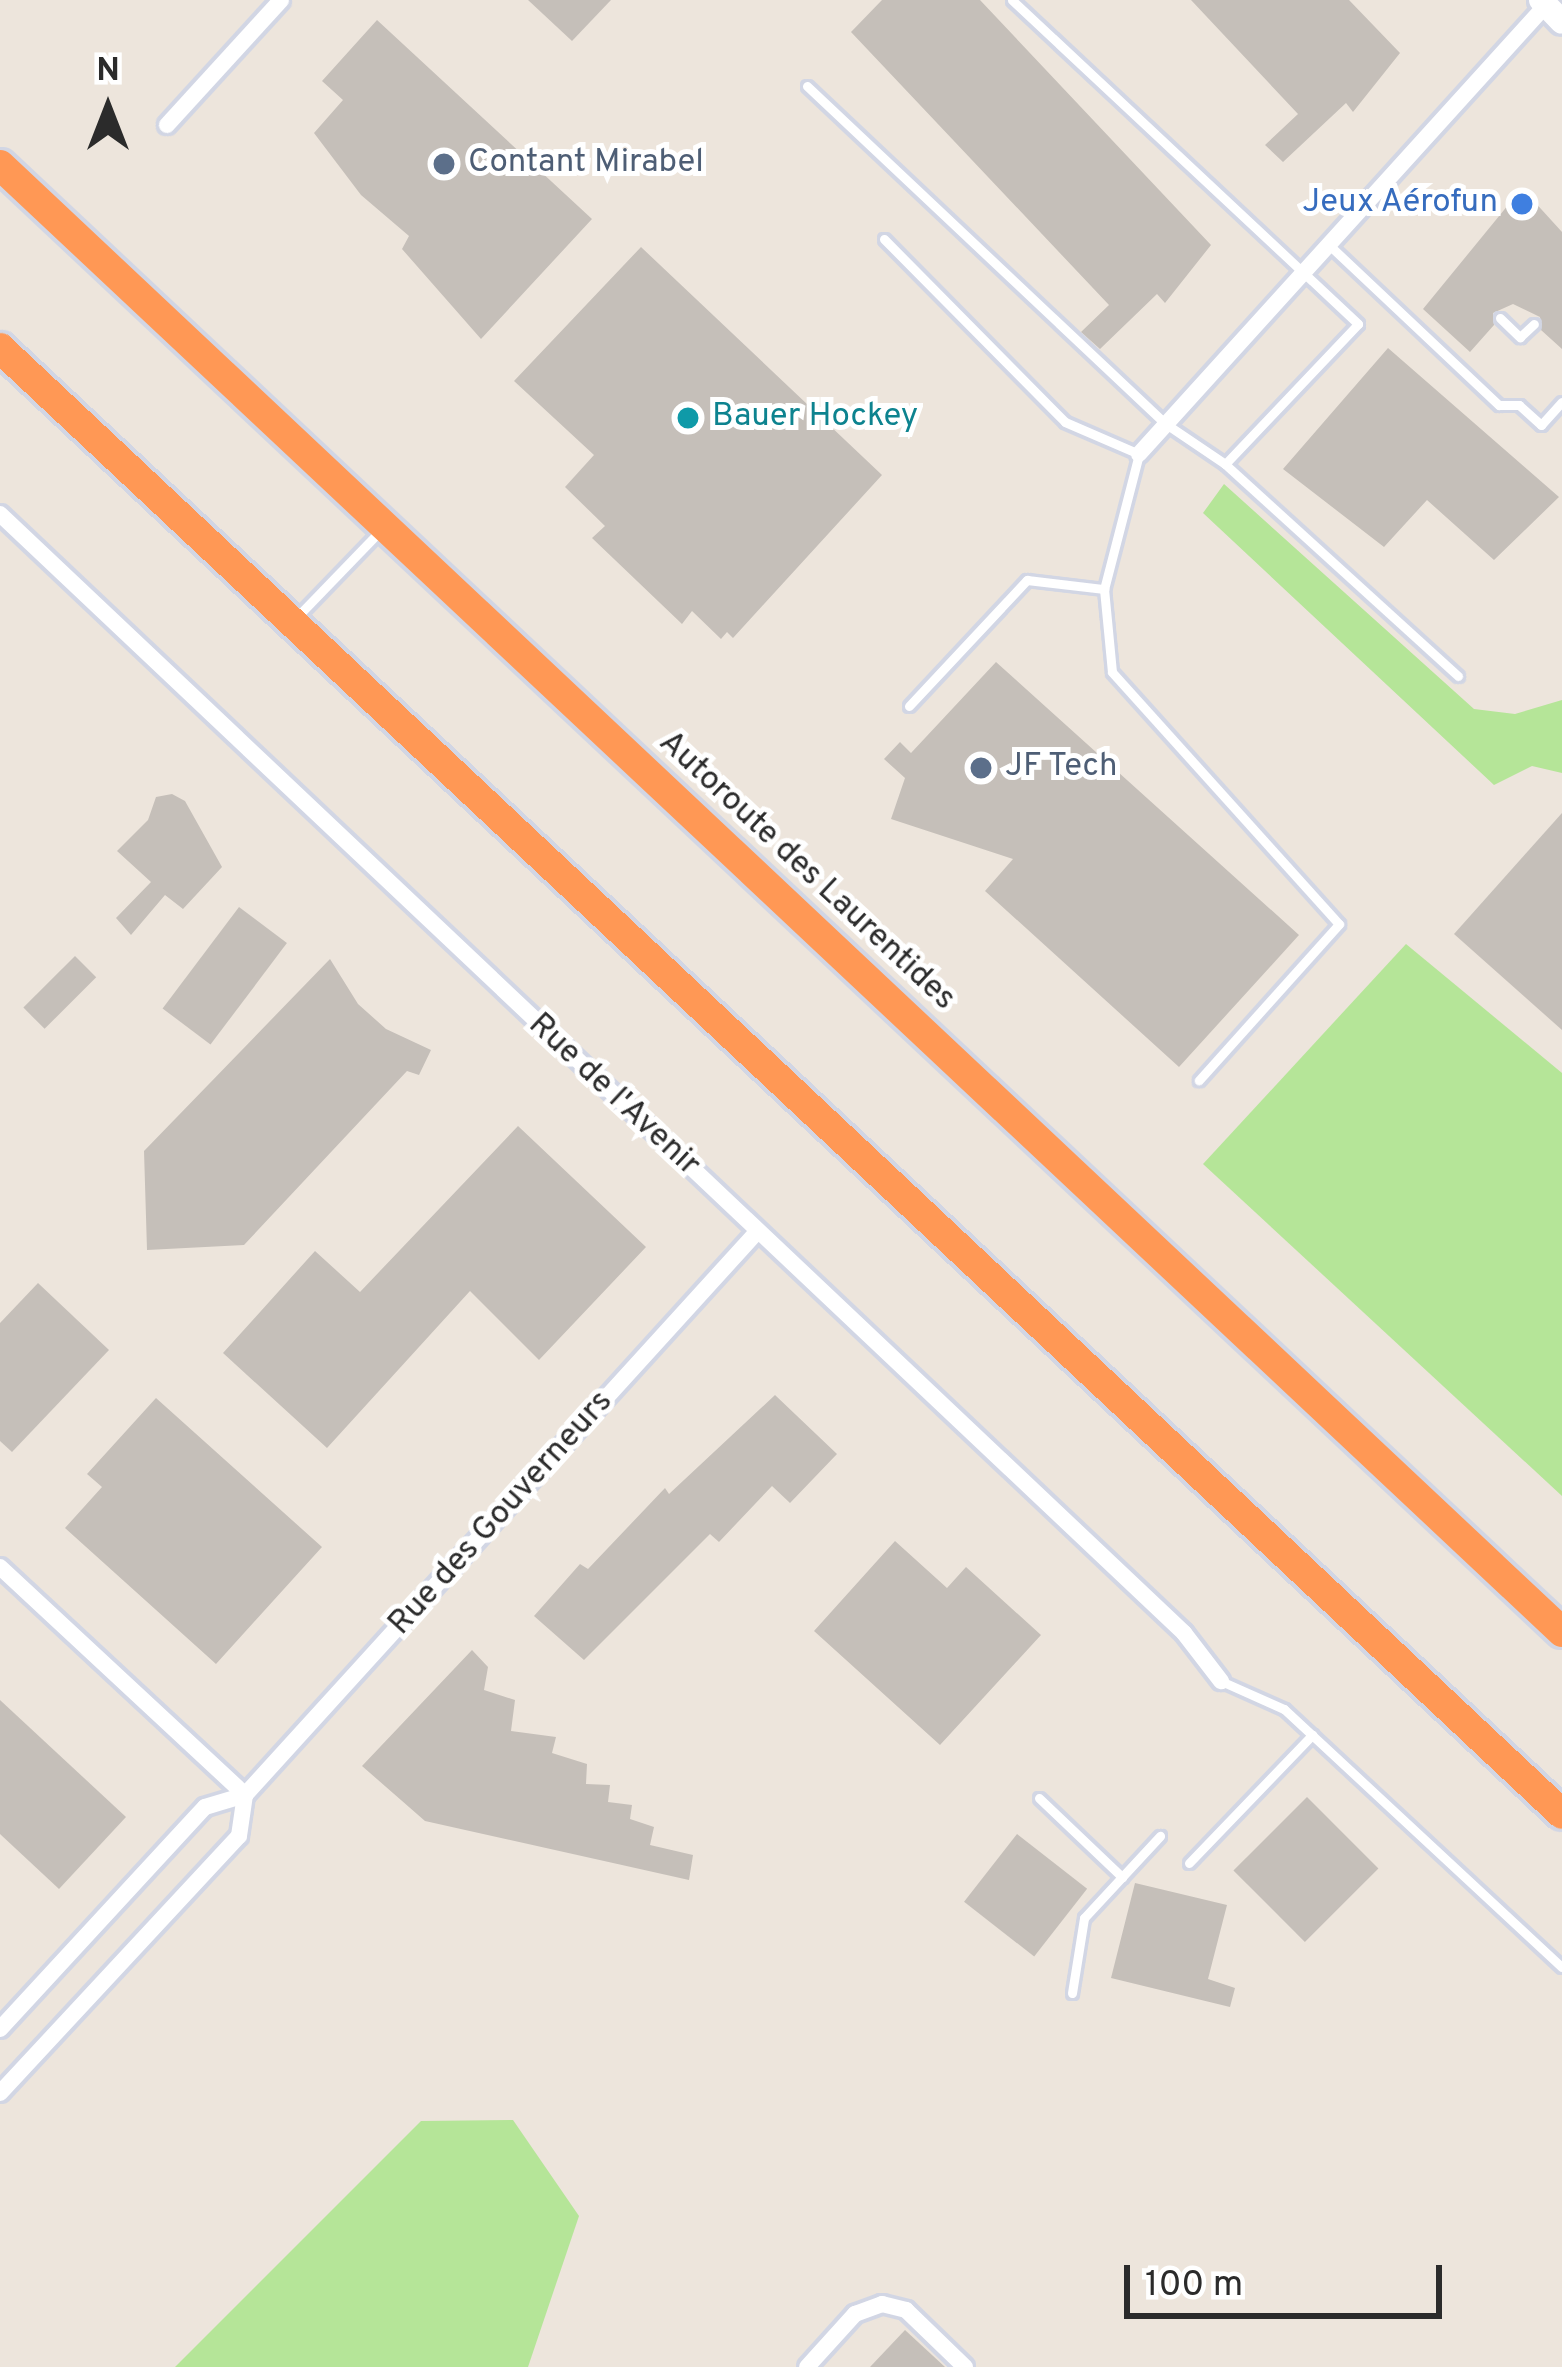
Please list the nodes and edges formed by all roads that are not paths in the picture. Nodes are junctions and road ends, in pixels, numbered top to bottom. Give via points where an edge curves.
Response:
1 (281, 0) edge
2 (1012, 0) edge
3 (1550, 9) edge
4 (807, 86) dead end
5 (167, 125) dead end
6 (0, 165) edge
7 (884, 239) dead end
8 (1328, 244) junction
9 (1302, 273) junction
10 (1500, 318) dead end
11 (1534, 324) dead end
12 (0, 348) edge
13 (1562, 402) edge
14 (1166, 424) junction
15 (1139, 454) junction
16 (1225, 464) junction
17 (0, 514) edge
18 (385, 526) junction
19 (1104, 589) junction
20 (292, 622) junction
21 (1458, 676) dead end
22 (909, 706) dead end
23 (1199, 1080) dead end
24 (757, 1232) junction
25 (0, 1567) edge
26 (1562, 1632) edge
27 (1221, 1682) joint
28 (1312, 1735) junction
29 (245, 1796) junction
30 (1039, 1798) dead end
31 (1562, 1814) edge
32 (1160, 1836) dead end
33 (1189, 1863) dead end
34 (1122, 1877) junction
35 (1562, 1967) edge
36 (1072, 1994) dead end
37 (0, 2029) edge
38 (0, 2093) edge
39 (807, 2367) edge
40 (965, 2367) edge

1 - 5 street
2 - 9 lane
3 - 8 street
4 - 14 lane
6 - 18 highway, Autoroute des Laurentides
7 - 15 lane via 1065,422
8 - 9 street
8 - 13 lane via 1499,405 1519,405 1541,425
9 - 14 street
9 - 16 lane via 1358,324
10 - 11 lane via 1520,338
12 - 20 highway
14 - 15 street
14 - 16 lane
15 - 19 lane
16 - 21 lane
17 - 24 street, Rue de l'Avenir
18 - 20 lane
18 - 26 highway, Autoroute des Laurentides
19 - 22 lane via 1027,580
19 - 23 lane via 1112,672 1339,924
20 - 31 highway
24 - 27 street, Rue de l'Avenir via 1184,1633
24 - 29 street, Rue des Gouverneurs
25 - 29 street
27 - 28 lane via 1274,1701
28 - 33 lane
28 - 35 lane
29 - 37 street, Rue des Gouverneurs via 205,1807
29 - 38 street, Rue des Gouverneurs via 239,1836
30 - 34 lane
32 - 34 lane
34 - 36 lane via 1084,1918
39 - 40 street via 856,2314 882,2304 906,2309

